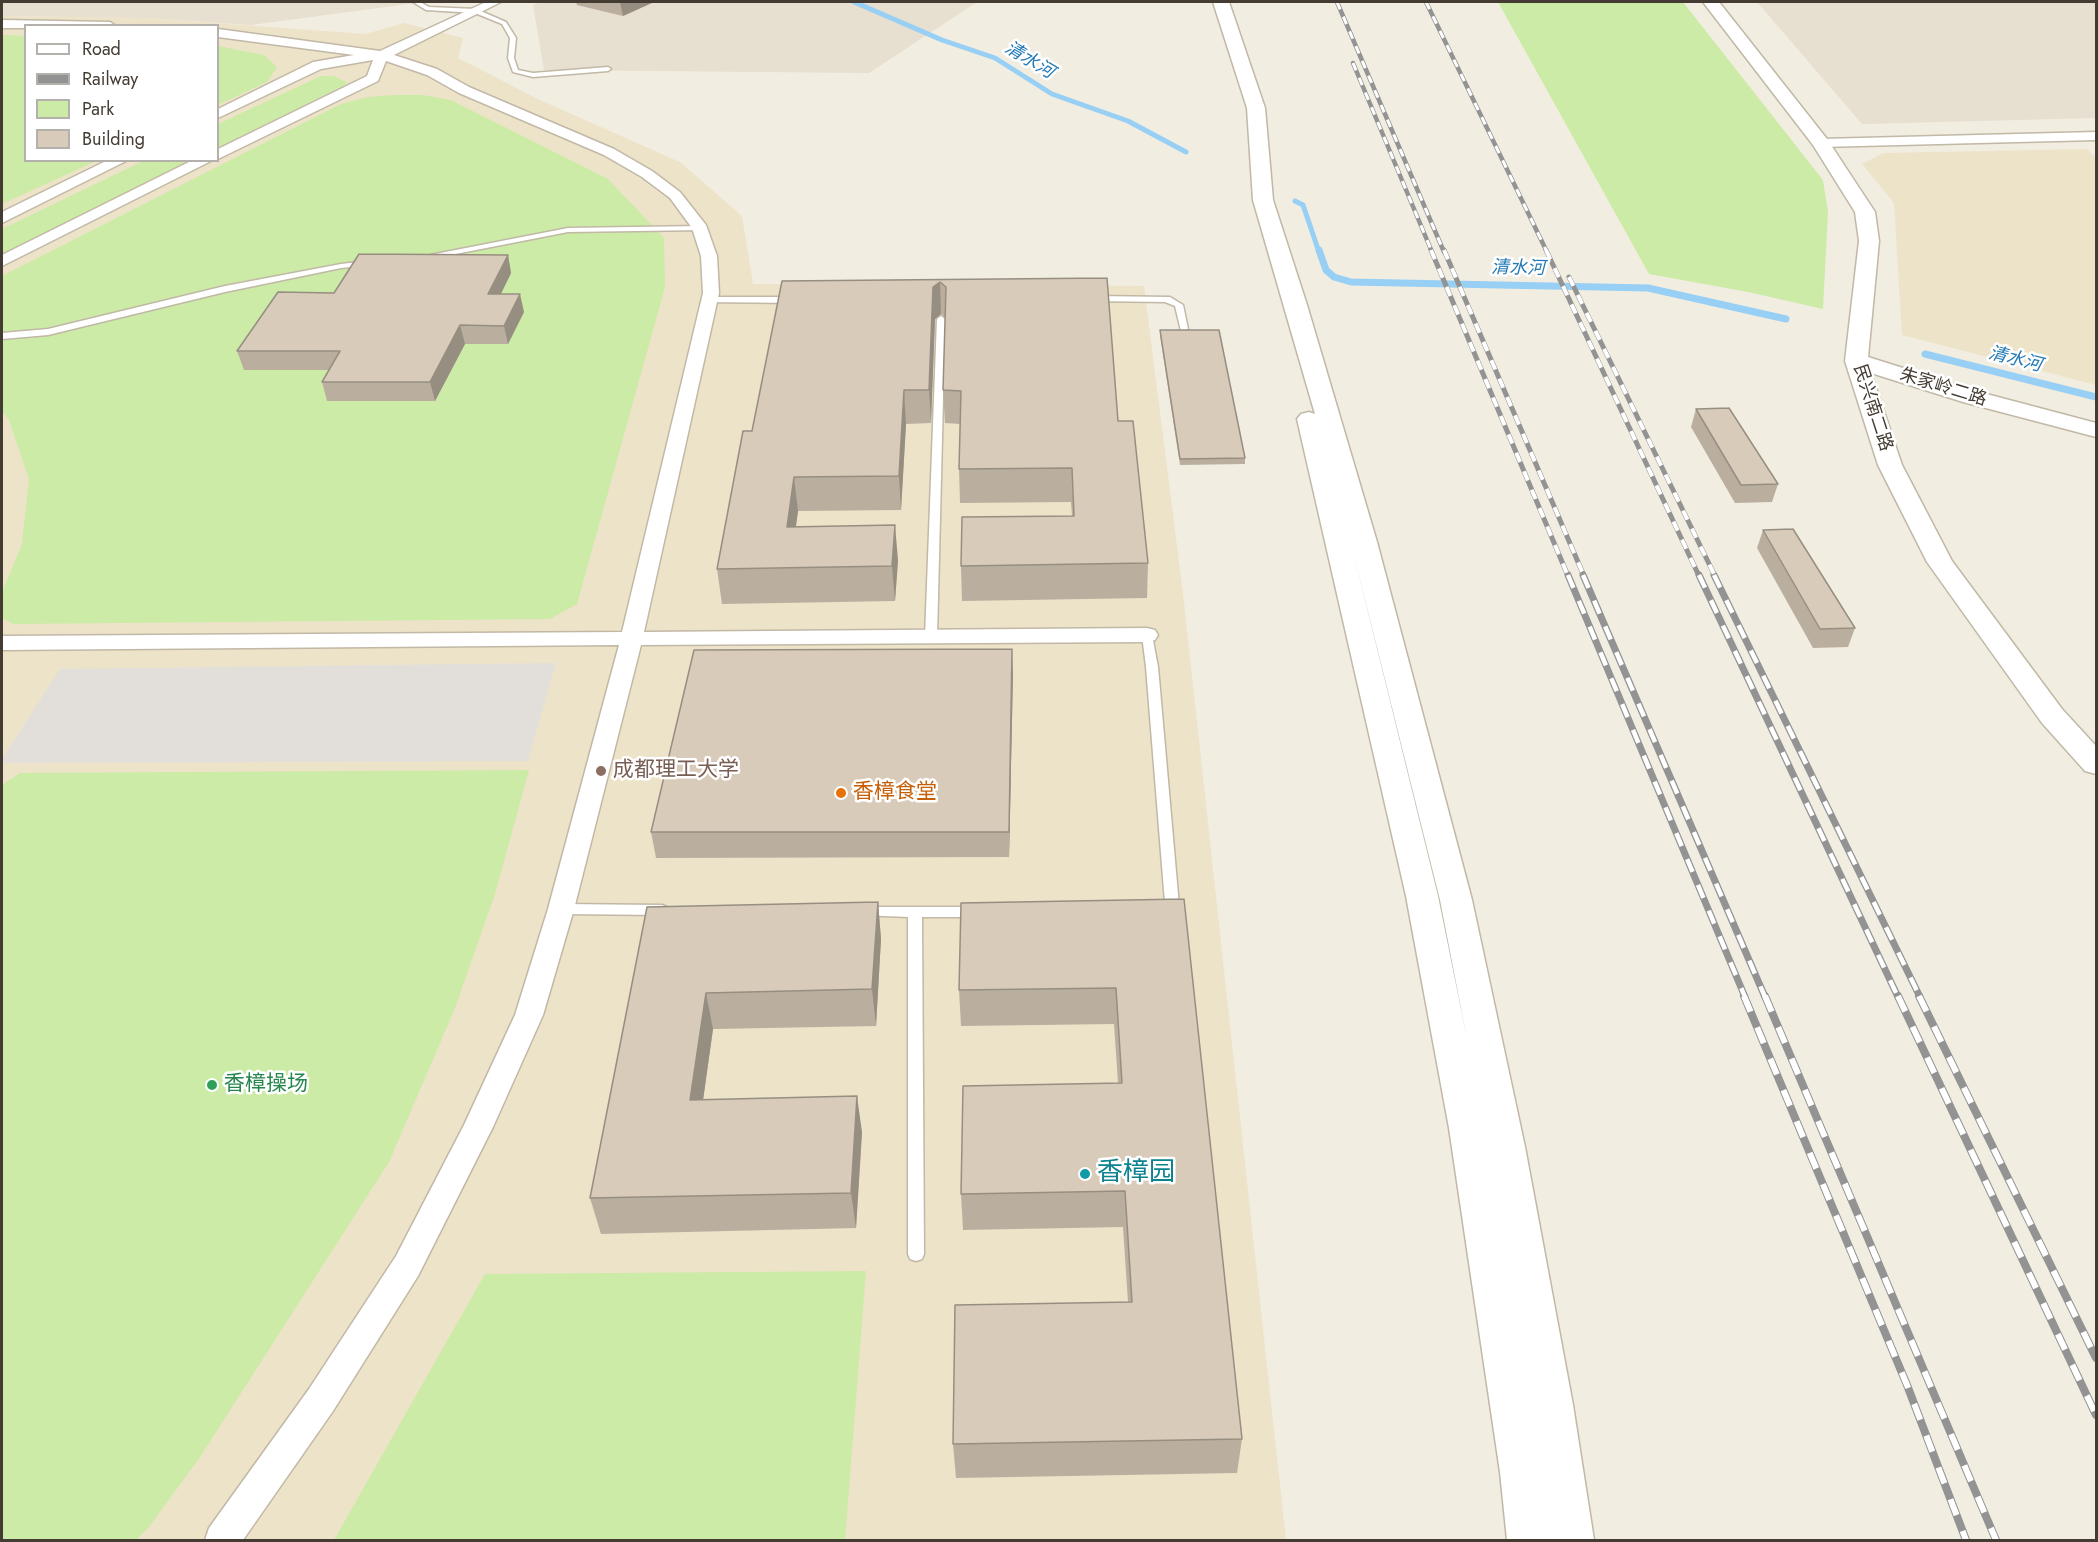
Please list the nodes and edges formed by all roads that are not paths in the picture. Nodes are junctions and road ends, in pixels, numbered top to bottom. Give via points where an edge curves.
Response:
1 (416, 2) edge
2 (495, 2) edge
3 (1205, 2) edge
4 (1221, 2) edge
5 (1711, 2) edge
6 (476, 11) junction
7 (2, 24) edge
8 (24, 24) edge
9 (219, 33) edge
10 (382, 55) junction
11 (608, 69) dead end
12 (219, 114) edge
13 (2097, 136) edge
14 (1821, 143) junction
15 (219, 155) edge
16 (117, 162) edge
17 (202, 162) edge
18 (2, 218) edge
19 (700, 228) junction
20 (424, 257) edge
21 (2, 261) edge
22 (377, 262) edge
23 (1083, 299) edge
24 (709, 300) junction
25 (802, 300) edge
26 (941, 319) edge
27 (1184, 329) edge
28 (2, 336) edge
29 (1856, 361) junction
30 (2097, 417) edge
31 (2097, 430) edge
32 (1147, 635) joint
33 (931, 638) junction
34 (631, 640) junction
35 (2, 643) edge
36 (2097, 764) edge
37 (561, 909) junction
38 (671, 910) edge
39 (1151, 911) edge
40 (845, 912) edge
41 (915, 912) junction
42 (986, 912) edge
43 (916, 1254) dead end
44 (222, 1540) edge
45 (1529, 1540) edge
46 (1572, 1540) edge

1 - 6 lane via 428,9
2 - 6 street
3 - 45 street via 1246,143 1248,200 1309,419 1422,896 1467,1128
4 - 46 street via 1256,108 1263,200 1364,542 1456,900 1507,1147
5 - 14 street, 民兴南二路
6 - 10 street
6 - 11 lane via 504,23 513,38 511,58 515,71 533,75
7 - 8 street
9 - 10 street
10 - 12 street via 318,66
10 - 15 street via 374,78
10 - 19 street via 432,72 464,90 609,152 675,195
13 - 14 street
14 - 29 street, 民兴南二路 via 1865,212 1869,241
16 - 18 street
17 - 21 street
19 - 20 lane via 568,230
19 - 24 street via 709,256
22 - 28 lane via 225,289 48,332
23 - 27 lane via 1167,299 1179,305
24 - 25 lane
24 - 34 street
26 - 33 lane
29 - 30 street, 朱家岭二路 via 1980,386
29 - 31 street, 朱家岭二路
29 - 36 street, 民兴南二路 via 1890,465 1940,562 2052,716
32 - 33 street
32 - 39 lane via 1172,906
33 - 34 street
34 - 35 street
34 - 37 street
37 - 38 lane
37 - 44 street via 529,1014 407,1266 321,1400
40 - 41 lane
41 - 42 lane
41 - 43 lane

